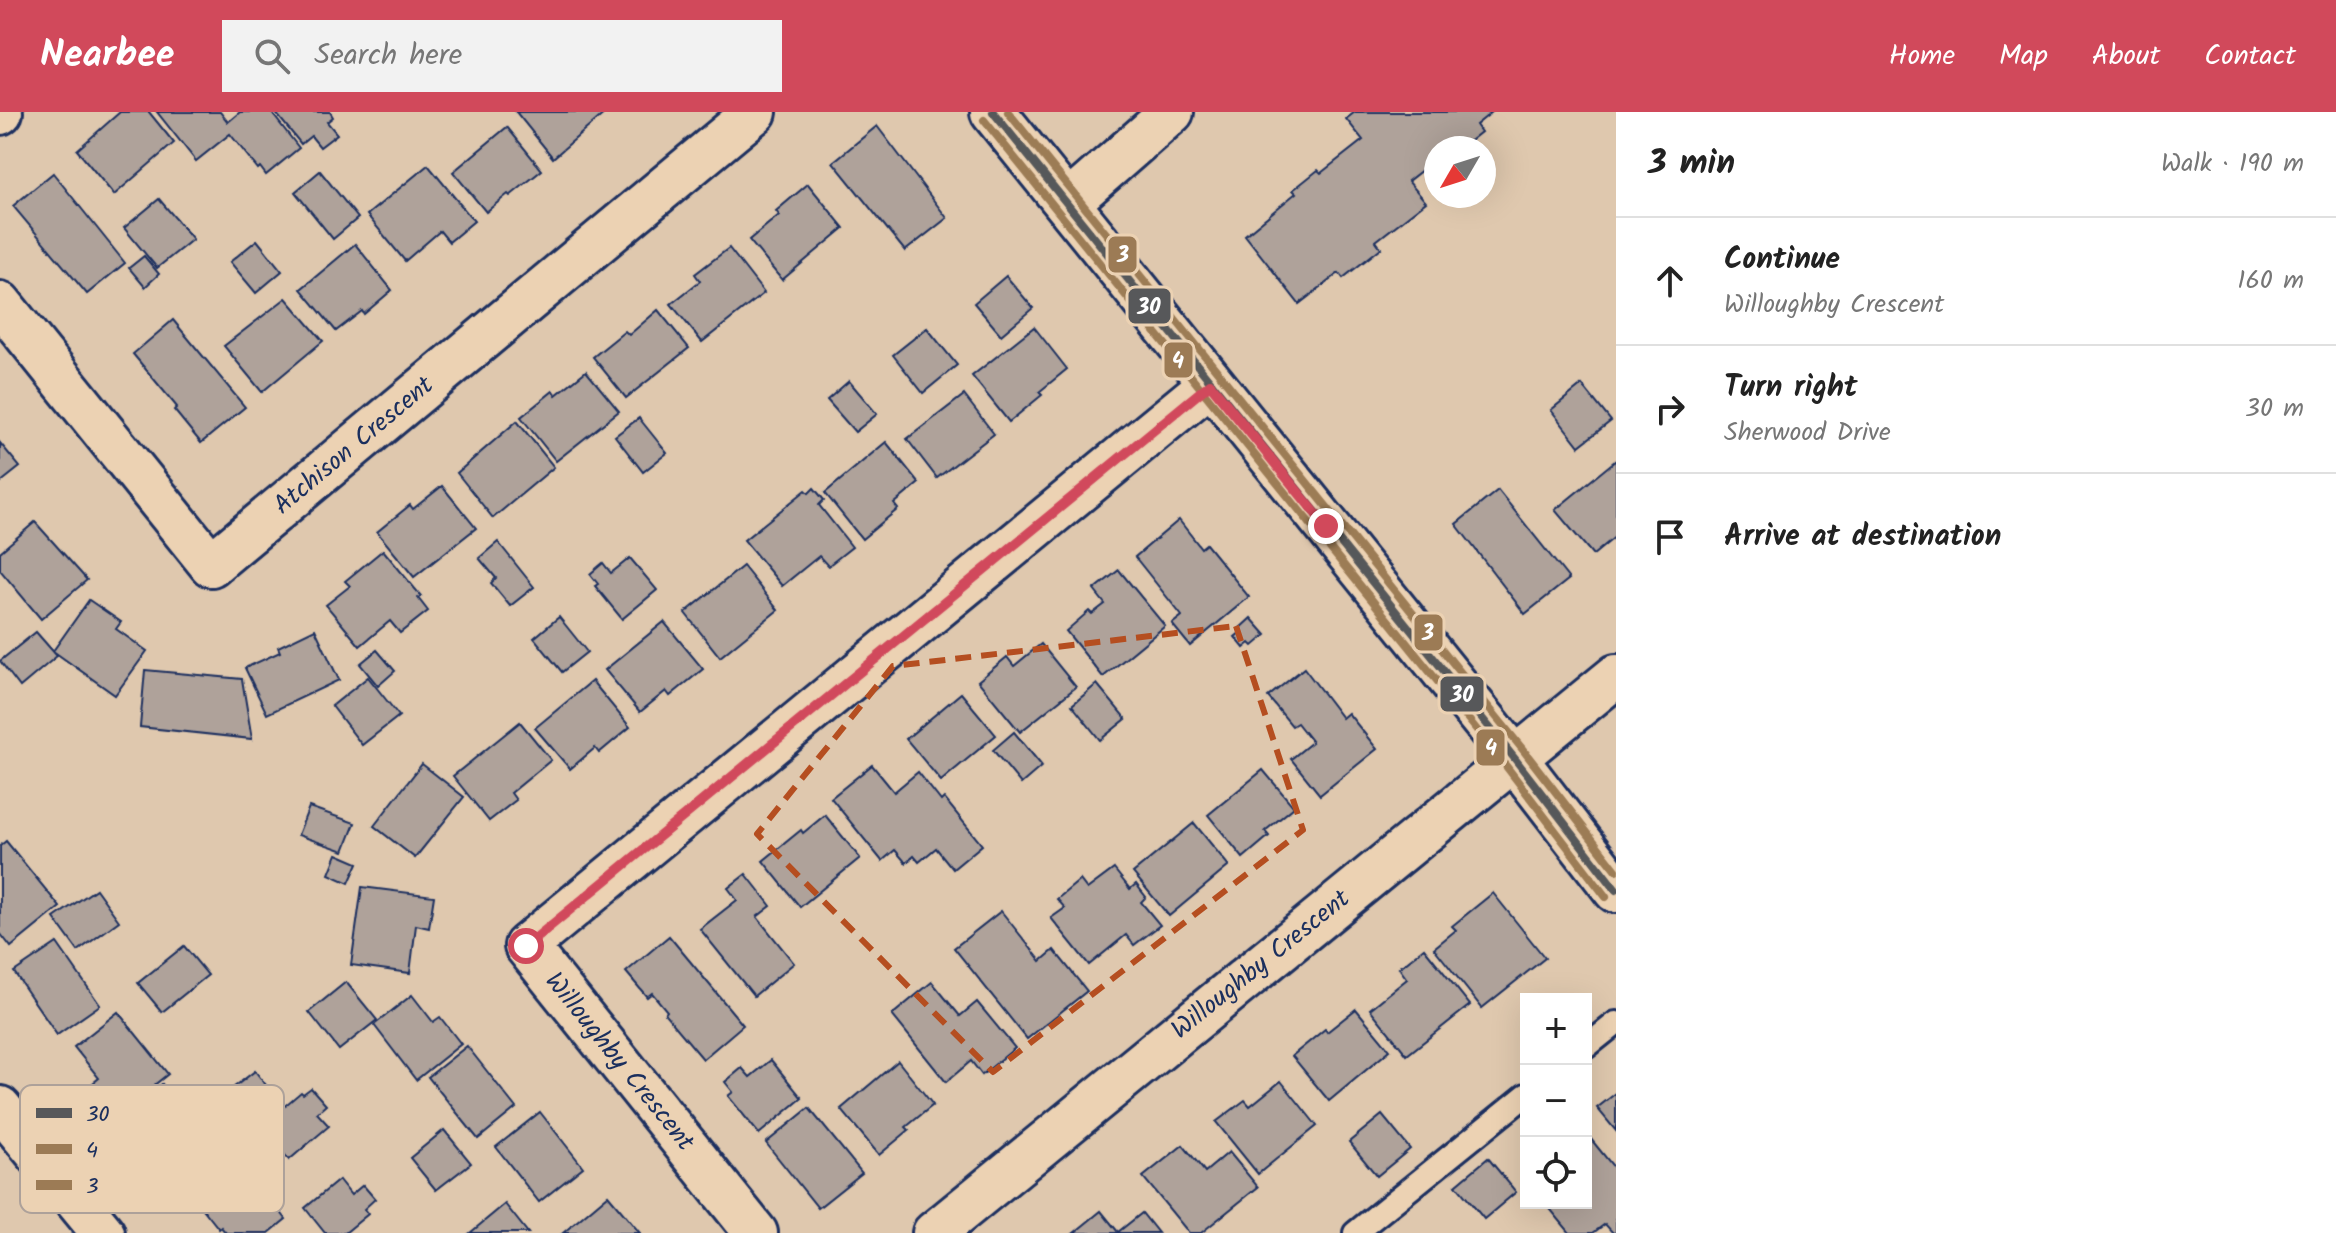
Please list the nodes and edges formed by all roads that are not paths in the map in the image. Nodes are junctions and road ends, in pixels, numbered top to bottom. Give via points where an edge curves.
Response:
1 (755, 112) edge
2 (993, 112) edge
3 (1172, 112) edge
4 (1067, 204) junction
5 (0, 303) edge
6 (1210, 384) junction
7 (1616, 676) edge
8 (1515, 759) junction
9 (1616, 890) edge
10 (1616, 1023) edge
11 (1592, 1042) edge
12 (1520, 1100) edge
13 (0, 1108) edge
14 (20, 1132) edge
15 (87, 1213) edge
16 (103, 1233) edge
17 (756, 1233) edge
18 (934, 1233) edge
19 (1355, 1233) edge

1 - 5 street, Atchison Crescent via 211,565
2 - 4 street
3 - 4 street
4 - 6 street
6 - 8 street
6 - 17 street, Willoughby Crescent via 526,946
7 - 8 street, Willoughby Crescent
8 - 9 street
8 - 18 street, Willoughby Crescent
10 - 11 lane
12 - 19 lane
13 - 14 street
15 - 16 street

